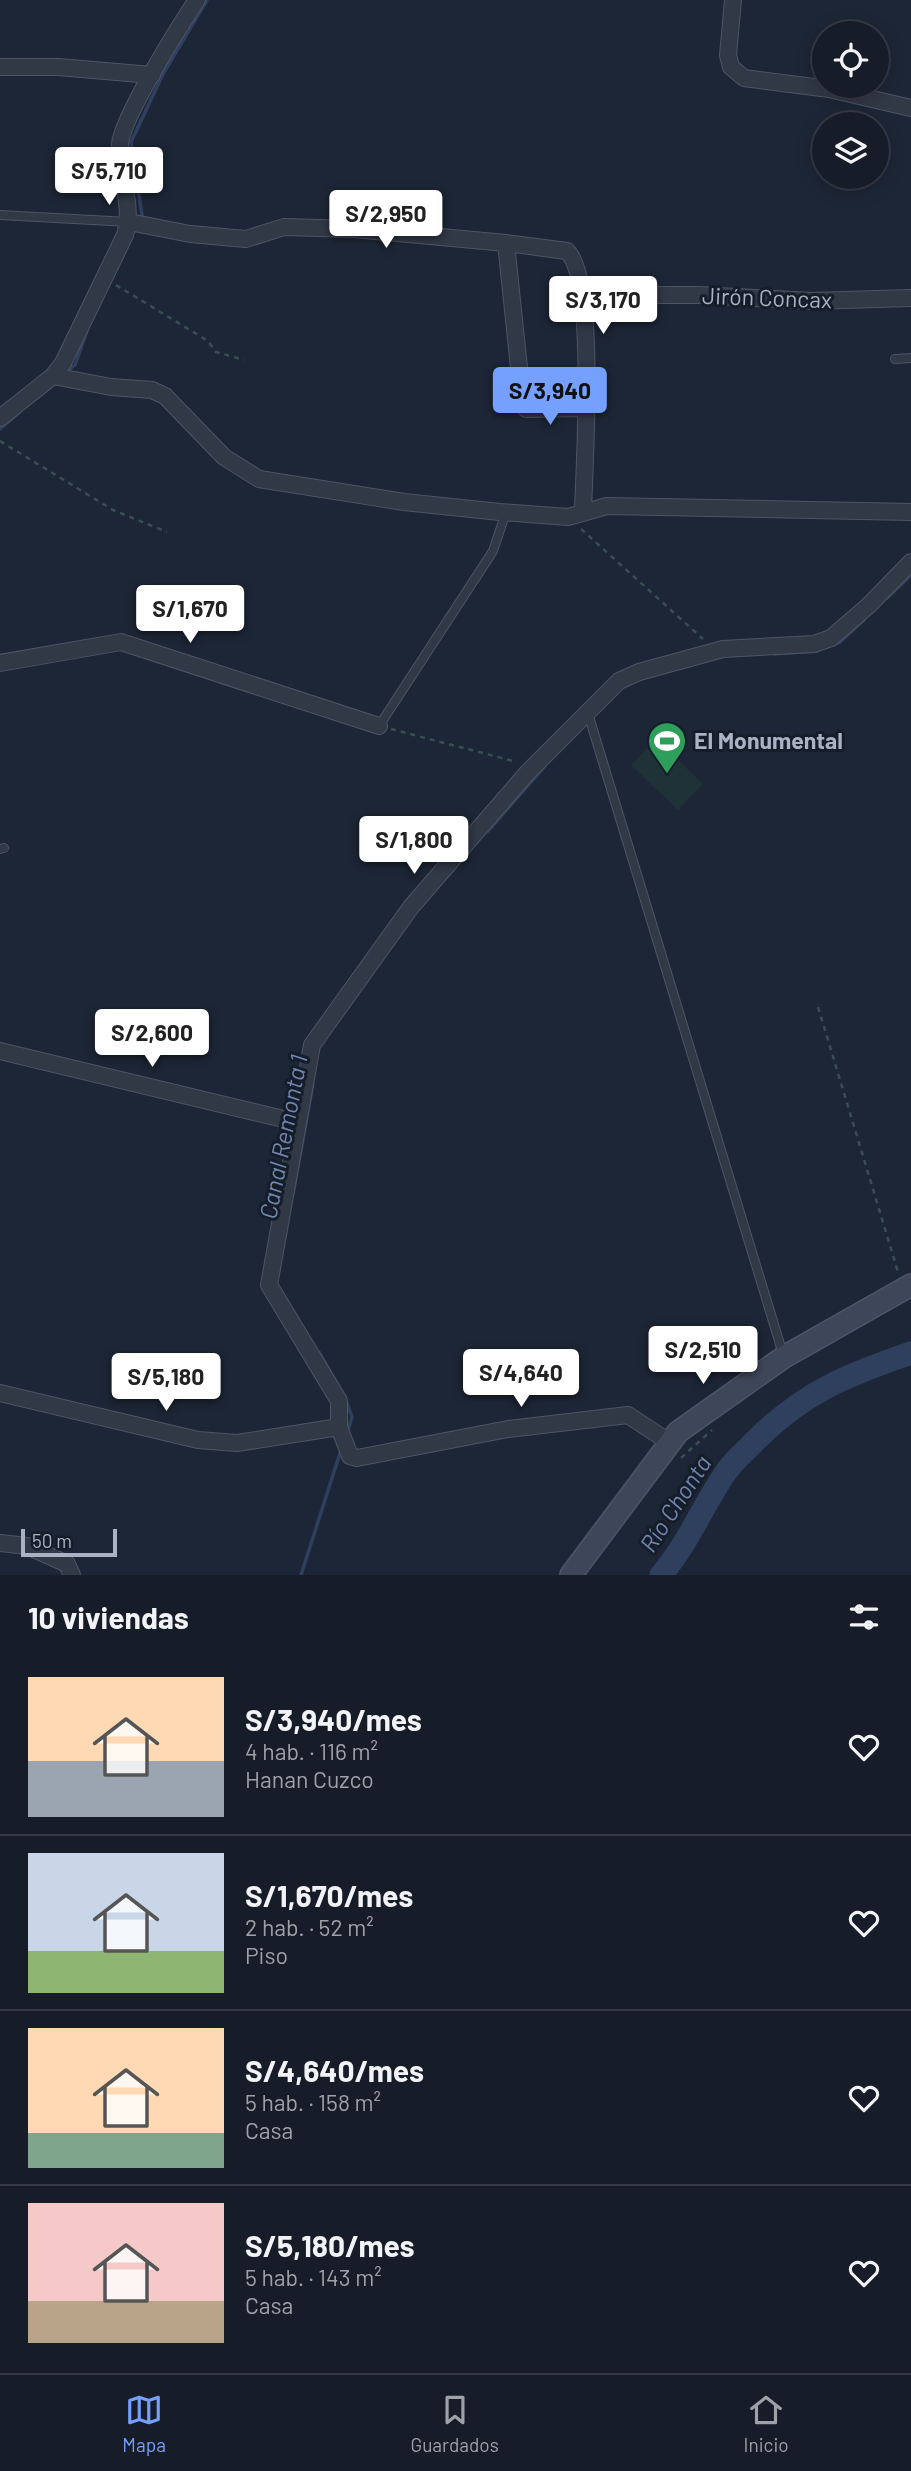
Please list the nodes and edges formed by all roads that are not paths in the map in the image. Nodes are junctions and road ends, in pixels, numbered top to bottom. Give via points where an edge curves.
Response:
1 (197, 0) edge
2 (733, 0) edge
3 (0, 67) edge
4 (152, 75) junction
5 (911, 108) edge
6 (0, 215) edge
7 (129, 222) junction
8 (506, 243) junction
9 (582, 295) junction
10 (911, 298) edge
11 (911, 358) edge
12 (895, 359) dead end
13 (53, 376) junction
14 (585, 408) junction
15 (0, 418) edge
16 (506, 512) junction
17 (911, 512) edge
18 (575, 515) junction
19 (911, 562) edge
20 (0, 663) edge
21 (587, 710) junction
22 (379, 726) joint
23 (0, 1051) edge
24 (296, 1122) junction
25 (907, 1287) edge
26 (784, 1357) junction
27 (0, 1394) edge
28 (339, 1427) junction
29 (669, 1442) junction
30 (0, 1543) edge
31 (72, 1575) edge
32 (570, 1575) edge

1 - 4 street
2 - 5 street via 728,55 731,67 744,78 829,89
3 - 4 street
4 - 7 street via 120,141
6 - 7 lane
7 - 8 street via 246,239 285,227
7 - 13 street
8 - 9 street via 567,251 577,262
8 - 14 street via 524,408
9 - 10 street, Jirón Concax via 811,301
9 - 14 street
11 - 12 lane
13 - 15 street
13 - 16 street via 152,390 165,396 224,457 259,478 404,502
14 - 18 street
16 - 18 street
16 - 22 lane via 493,551
17 - 18 street via 607,506
19 - 21 street via 831,638 814,645 716,651 639,671 619,681
20 - 22 street via 121,642
21 - 24 street via 411,907 312,1045
21 - 26 lane
23 - 24 street
24 - 28 street via 269,1285 339,1401
25 - 26 main road
26 - 29 main road via 714,1404
27 - 28 street via 198,1440 237,1443
28 - 29 street via 346,1449 357,1458 509,1429 628,1415
29 - 32 main road
30 - 31 street via 27,1546 67,1564

